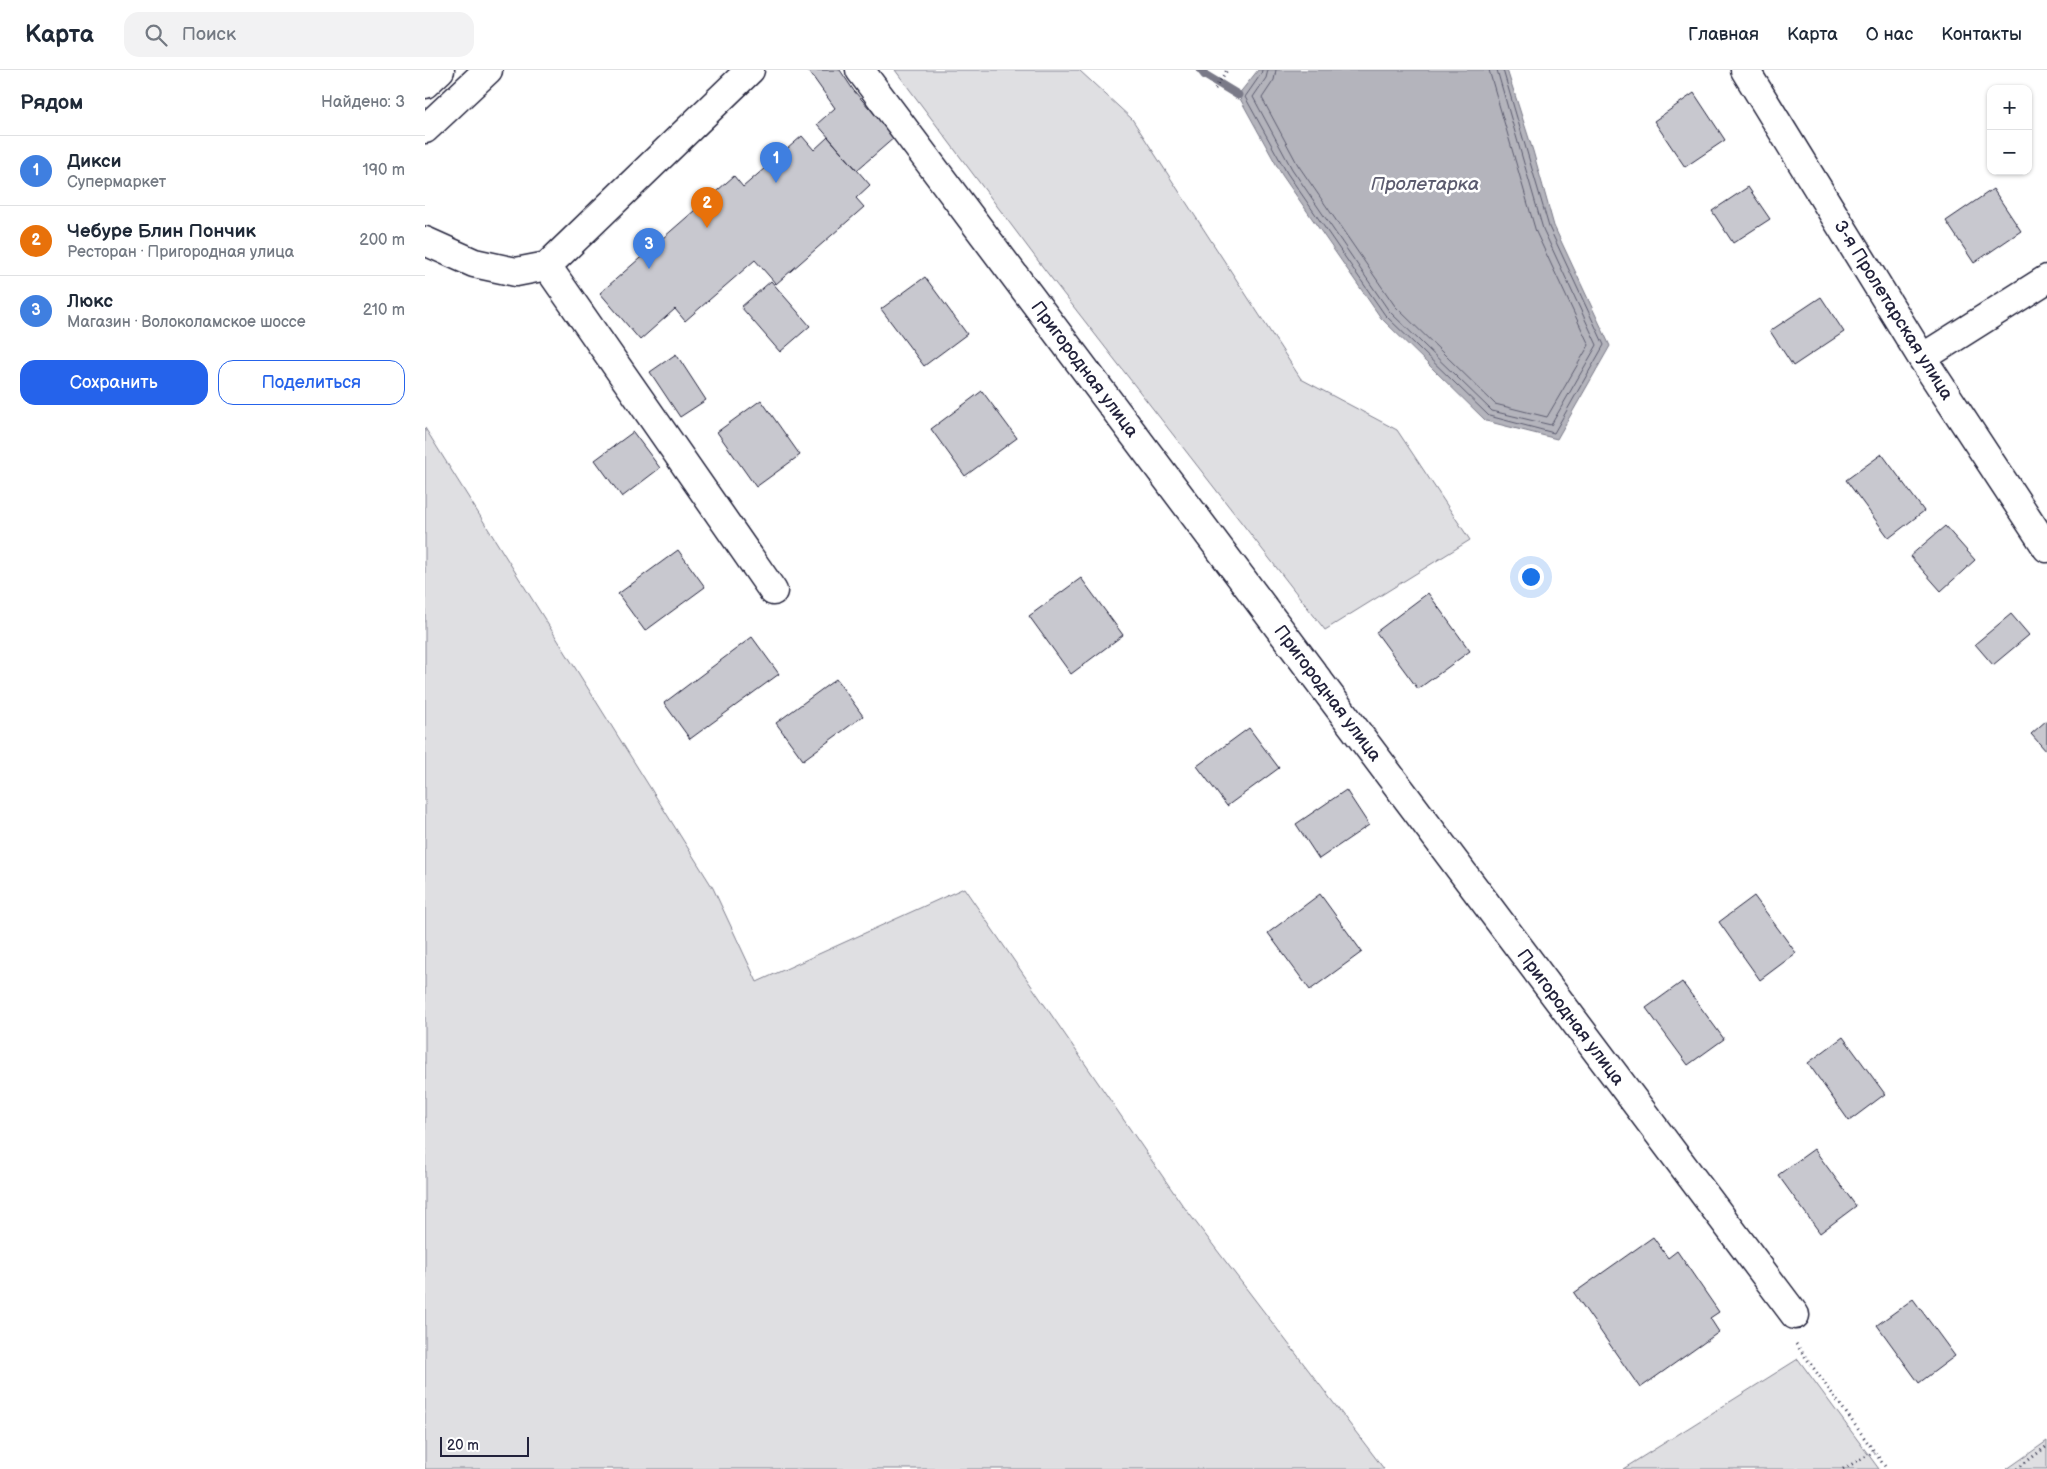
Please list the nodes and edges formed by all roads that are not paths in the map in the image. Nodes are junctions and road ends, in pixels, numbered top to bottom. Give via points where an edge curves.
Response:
1 (440, 70) edge
2 (488, 70) edge
3 (750, 70) edge
4 (860, 70) edge
5 (1745, 70) edge
6 (425, 84) edge
7 (425, 129) edge
8 (425, 241) edge
9 (547, 266) junction
10 (2047, 279) edge
11 (1922, 358) junction
12 (2047, 548) edge
13 (773, 591) dead end
14 (1795, 1316) road end

1 - 6 street
2 - 7 street
3 - 9 street
4 - 14 street, Пригородная улица
5 - 11 street, 3-я Пролетарская улица
8 - 9 street via 474,263 516,272
9 - 13 street
10 - 11 street
11 - 12 street, 3-я Пролетарская улица

